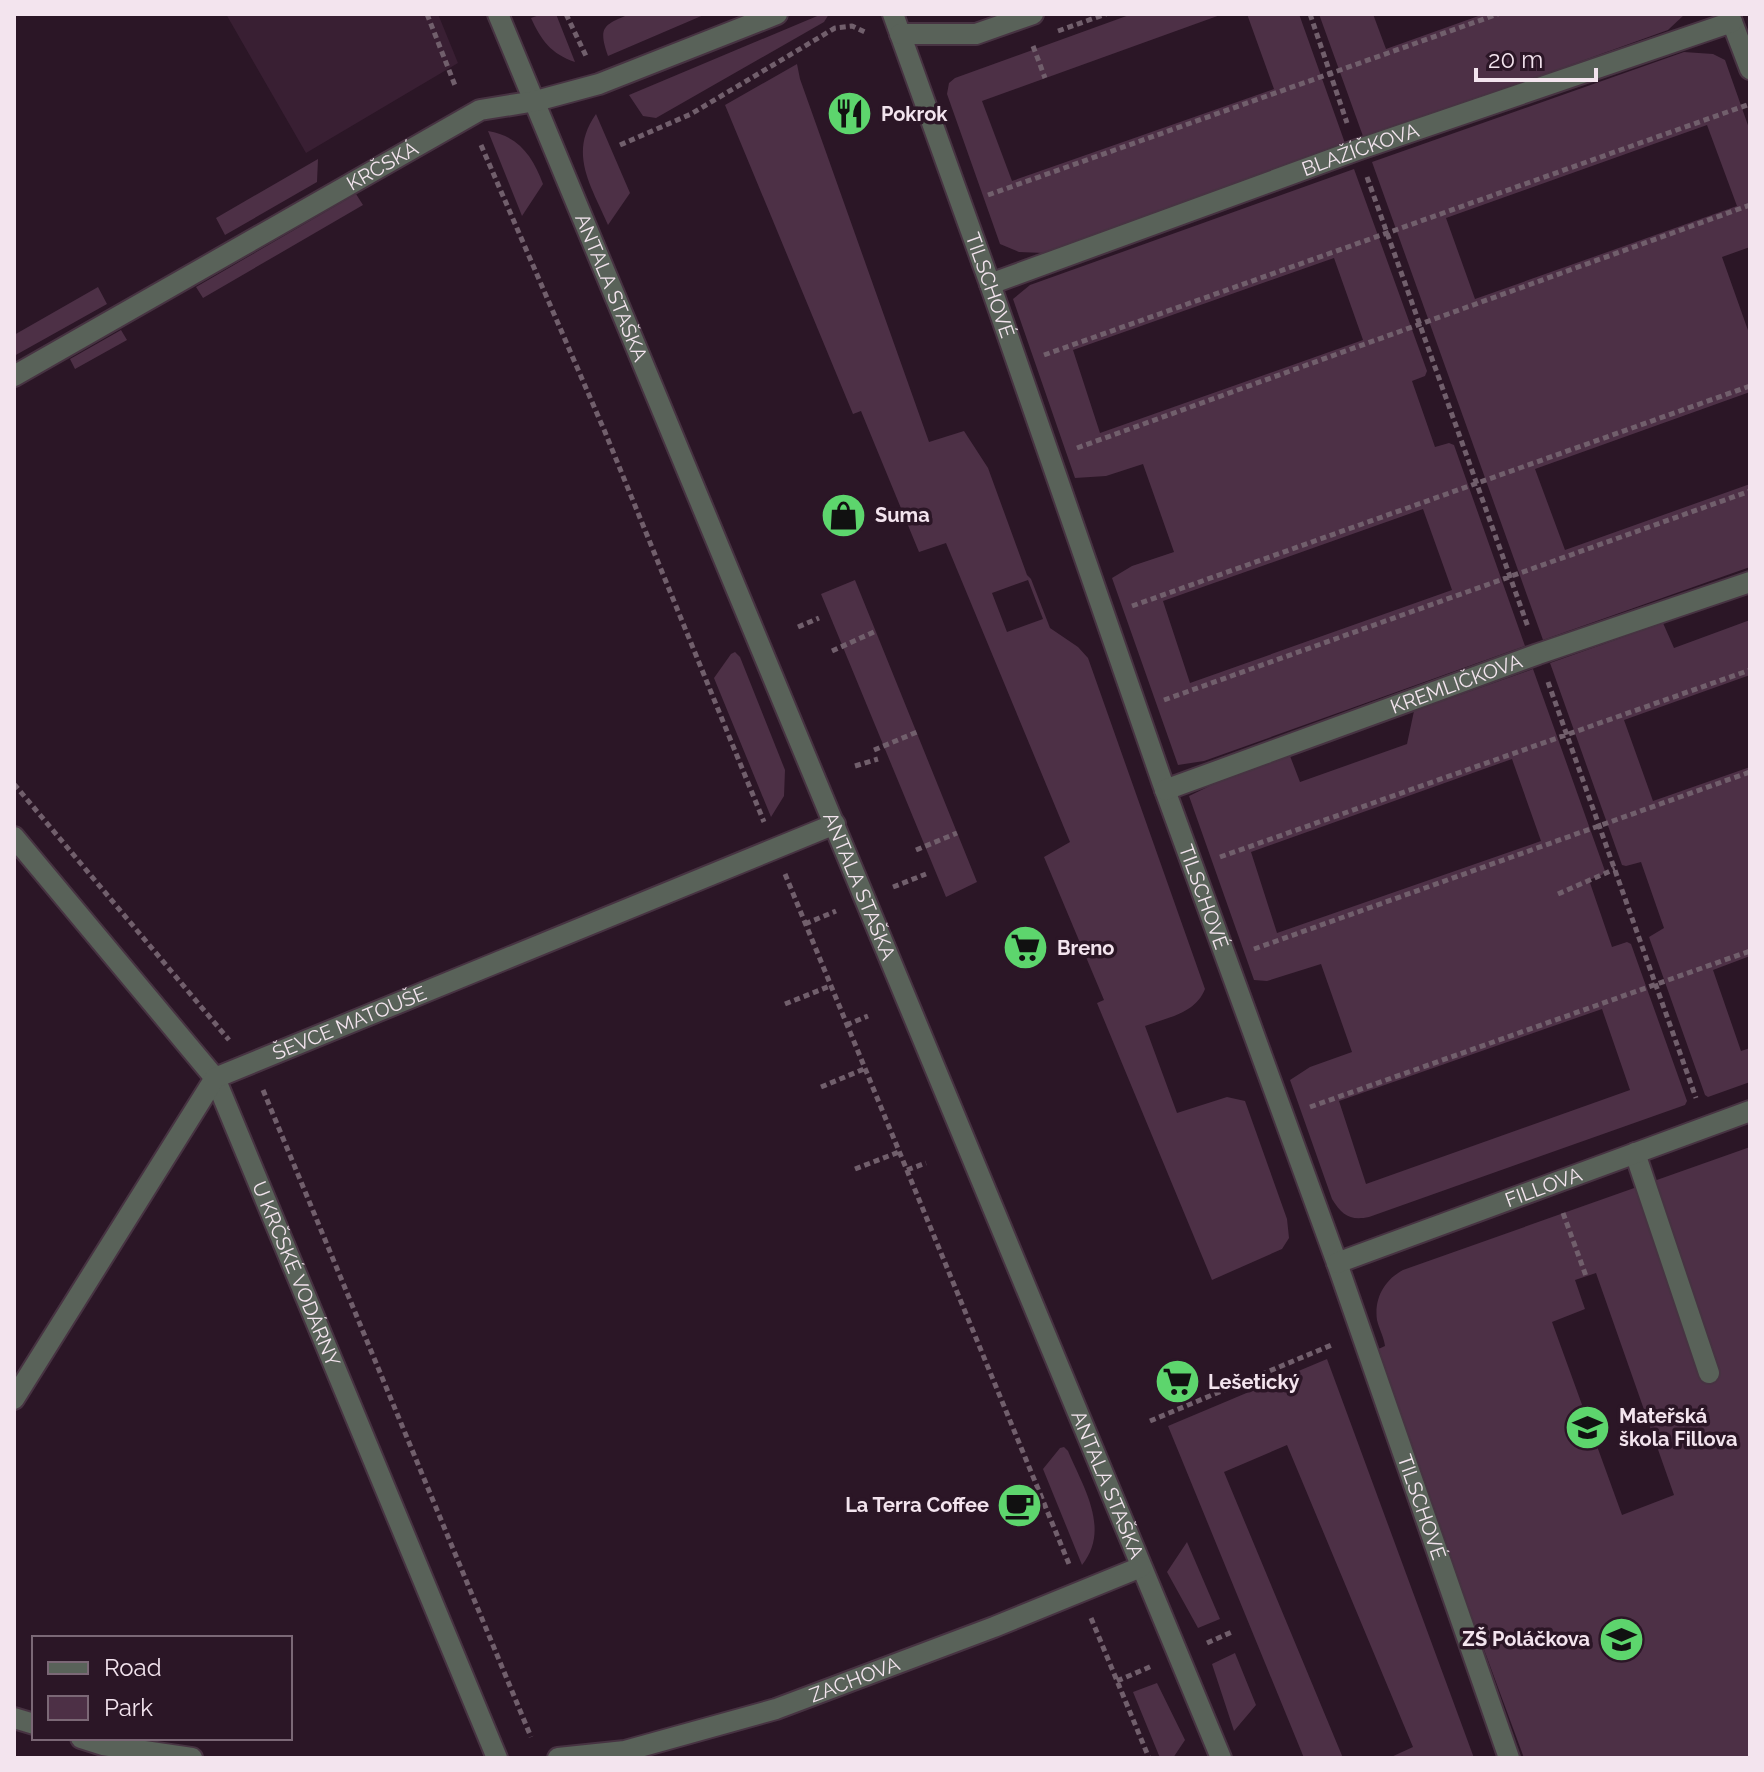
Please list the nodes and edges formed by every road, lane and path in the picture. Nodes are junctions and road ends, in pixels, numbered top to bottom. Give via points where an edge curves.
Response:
1 (427, 14) edge
2 (498, 14) edge
3 (566, 14) edge
4 (777, 14) edge
5 (893, 14) edge
6 (1033, 14) edge
7 (1106, 14) edge
8 (1310, 14) edge
9 (1498, 14) edge
10 (1731, 18) edge
11 (900, 34) junction
12 (1046, 35) dead end
13 (871, 36) dead end
14 (1031, 41) dead end
15 (590, 63) dead end
16 (1750, 69) edge
17 (1330, 74) junction
18 (1045, 78) dead end
19 (459, 97) dead end
20 (536, 101) junction
21 (1747, 105) dead end
22 (475, 131) dead end
23 (620, 145) dead end
24 (1357, 150) junction
25 (976, 200) dead end
26 (1750, 205) edge
27 (1387, 233) junction
28 (990, 284) junction
29 (1420, 324) junction
30 (1043, 355) dead end
31 (14, 376) edge
32 (1750, 386) edge
33 (1076, 448) dead end
34 (1478, 483) junction
35 (1750, 491) edge
36 (1510, 577) junction
37 (1750, 582) edge
38 (1130, 607) dead end
39 (819, 618) dead end
40 (798, 627) dead end
41 (876, 631) dead end
42 (832, 651) dead end
43 (1538, 654) junction
44 (1750, 670) edge
45 (1162, 700) dead end
46 (917, 732) dead end
47 (1566, 734) junction
48 (874, 750) dead end
49 (878, 759) dead end
50 (855, 766) dead end
51 (1750, 772) edge
52 (14, 784) edge
53 (1165, 790) junction
54 (764, 823) dead end
55 (835, 824) junction
56 (1599, 826) junction
57 (957, 833) dead end
58 (14, 837) edge
59 (916, 850) dead end
60 (1218, 858) dead end
61 (782, 868) dead end
62 (1615, 869) junction
63 (926, 874) dead end
64 (892, 888) dead end
65 (1558, 894) dead end
66 (836, 911) dead end
67 (805, 924) junction
68 (1253, 949) dead end
69 (1750, 951) edge
70 (1656, 984) junction
71 (830, 986) junction
72 (785, 1004) dead end
73 (868, 1016) dead end
74 (846, 1025) junction
75 (231, 1042) dead end
76 (864, 1069) junction
77 (215, 1078) junction
78 (262, 1086) dead end
79 (821, 1087) dead end
80 (1700, 1108) dead end
81 (1750, 1111) edge
82 (1296, 1112) dead end
83 (899, 1152) junction
84 (1635, 1153) junction
85 (926, 1163) dead end
86 (855, 1169) dead end
87 (907, 1170) junction
88 (1553, 1184) junction
89 (1337, 1263) junction
90 (1586, 1276) dead end
91 (1338, 1342) dead end
92 (1709, 1373) dead end
93 (14, 1399) edge
94 (1150, 1421) dead end
95 (1141, 1567) junction
96 (1072, 1572) dead end
97 (1089, 1615) dead end
98 (1234, 1631) dead end
99 (1207, 1643) dead end
100 (1152, 1666) dead end
101 (1117, 1681) junction
102 (531, 1737) dead end
103 (87, 1740) edge
104 (192, 1758) edge
105 (497, 1758) edge
106 (558, 1758) edge
107 (1149, 1758) edge
108 (1221, 1758) edge
109 (1509, 1758) edge

1 - 19 path
2 - 20 street, ANTALA STAŠKA
3 - 15 path
4 - 20 street, KRČSKÁ via 599,84
5 - 11 street
6 - 11 street via 976,34
7 - 12 path
8 - 17 path
9 - 17 path
10 - 16 street
10 - 24 street, BLAŽÍČKOVA
11 - 28 street, TILSCHOVÉ
13 - 23 path via 852,26 835,28 691,114
14 - 18 path
17 - 24 path
17 - 25 path
20 - 31 street, KRČSKÁ via 480,110
20 - 55 street, ANTALA STAŠKA
21 - 27 path
22 - 54 path
24 - 27 path
24 - 28 street, BLAŽÍČKOVA
26 - 29 path
27 - 29 path
27 - 30 path
28 - 53 street, TILSCHOVÉ
29 - 33 path
29 - 34 path
32 - 34 path
34 - 36 path
34 - 38 path
35 - 36 path
36 - 43 path
36 - 45 path
37 - 43 street, KREMLIČKOVA
39 - 40 path
41 - 42 path
43 - 47 path
43 - 53 street, KREMLIČKOVA
44 - 47 path
46 - 48 path
47 - 56 path
47 - 60 path
49 - 50 path
51 - 56 path
52 - 75 path
53 - 89 street, TILSCHOVÉ
55 - 77 street, ŠEVCE MATOUŠE
55 - 95 street, ANTALA STAŠKA
56 - 62 path
56 - 68 path
57 - 59 path
58 - 77 street, U KRČSKÉ VODÁRNY
61 - 67 path
62 - 65 path
62 - 70 path
63 - 64 path
66 - 67 path
67 - 71 path
69 - 70 path
70 - 80 path
70 - 82 path
71 - 72 path
71 - 74 path
73 - 74 path
74 - 76 path
76 - 79 path
76 - 83 path
77 - 93 street
77 - 105 street, U KRČSKÉ VODÁRNY
78 - 102 path
81 - 84 street, FILLOVA
83 - 86 path
83 - 87 path
84 - 88 street, FILLOVA
84 - 92 street
85 - 87 path
87 - 96 path
88 - 89 street, FILLOVA
88 - 90 path
89 - 109 street, TILSCHOVÉ
91 - 94 path
95 - 106 street, ZACHOVA via 776,1709 625,1751
95 - 108 street, ANTALA STAŠKA
97 - 101 path
98 - 99 path
100 - 101 path
101 - 107 path
103 - 104 street

